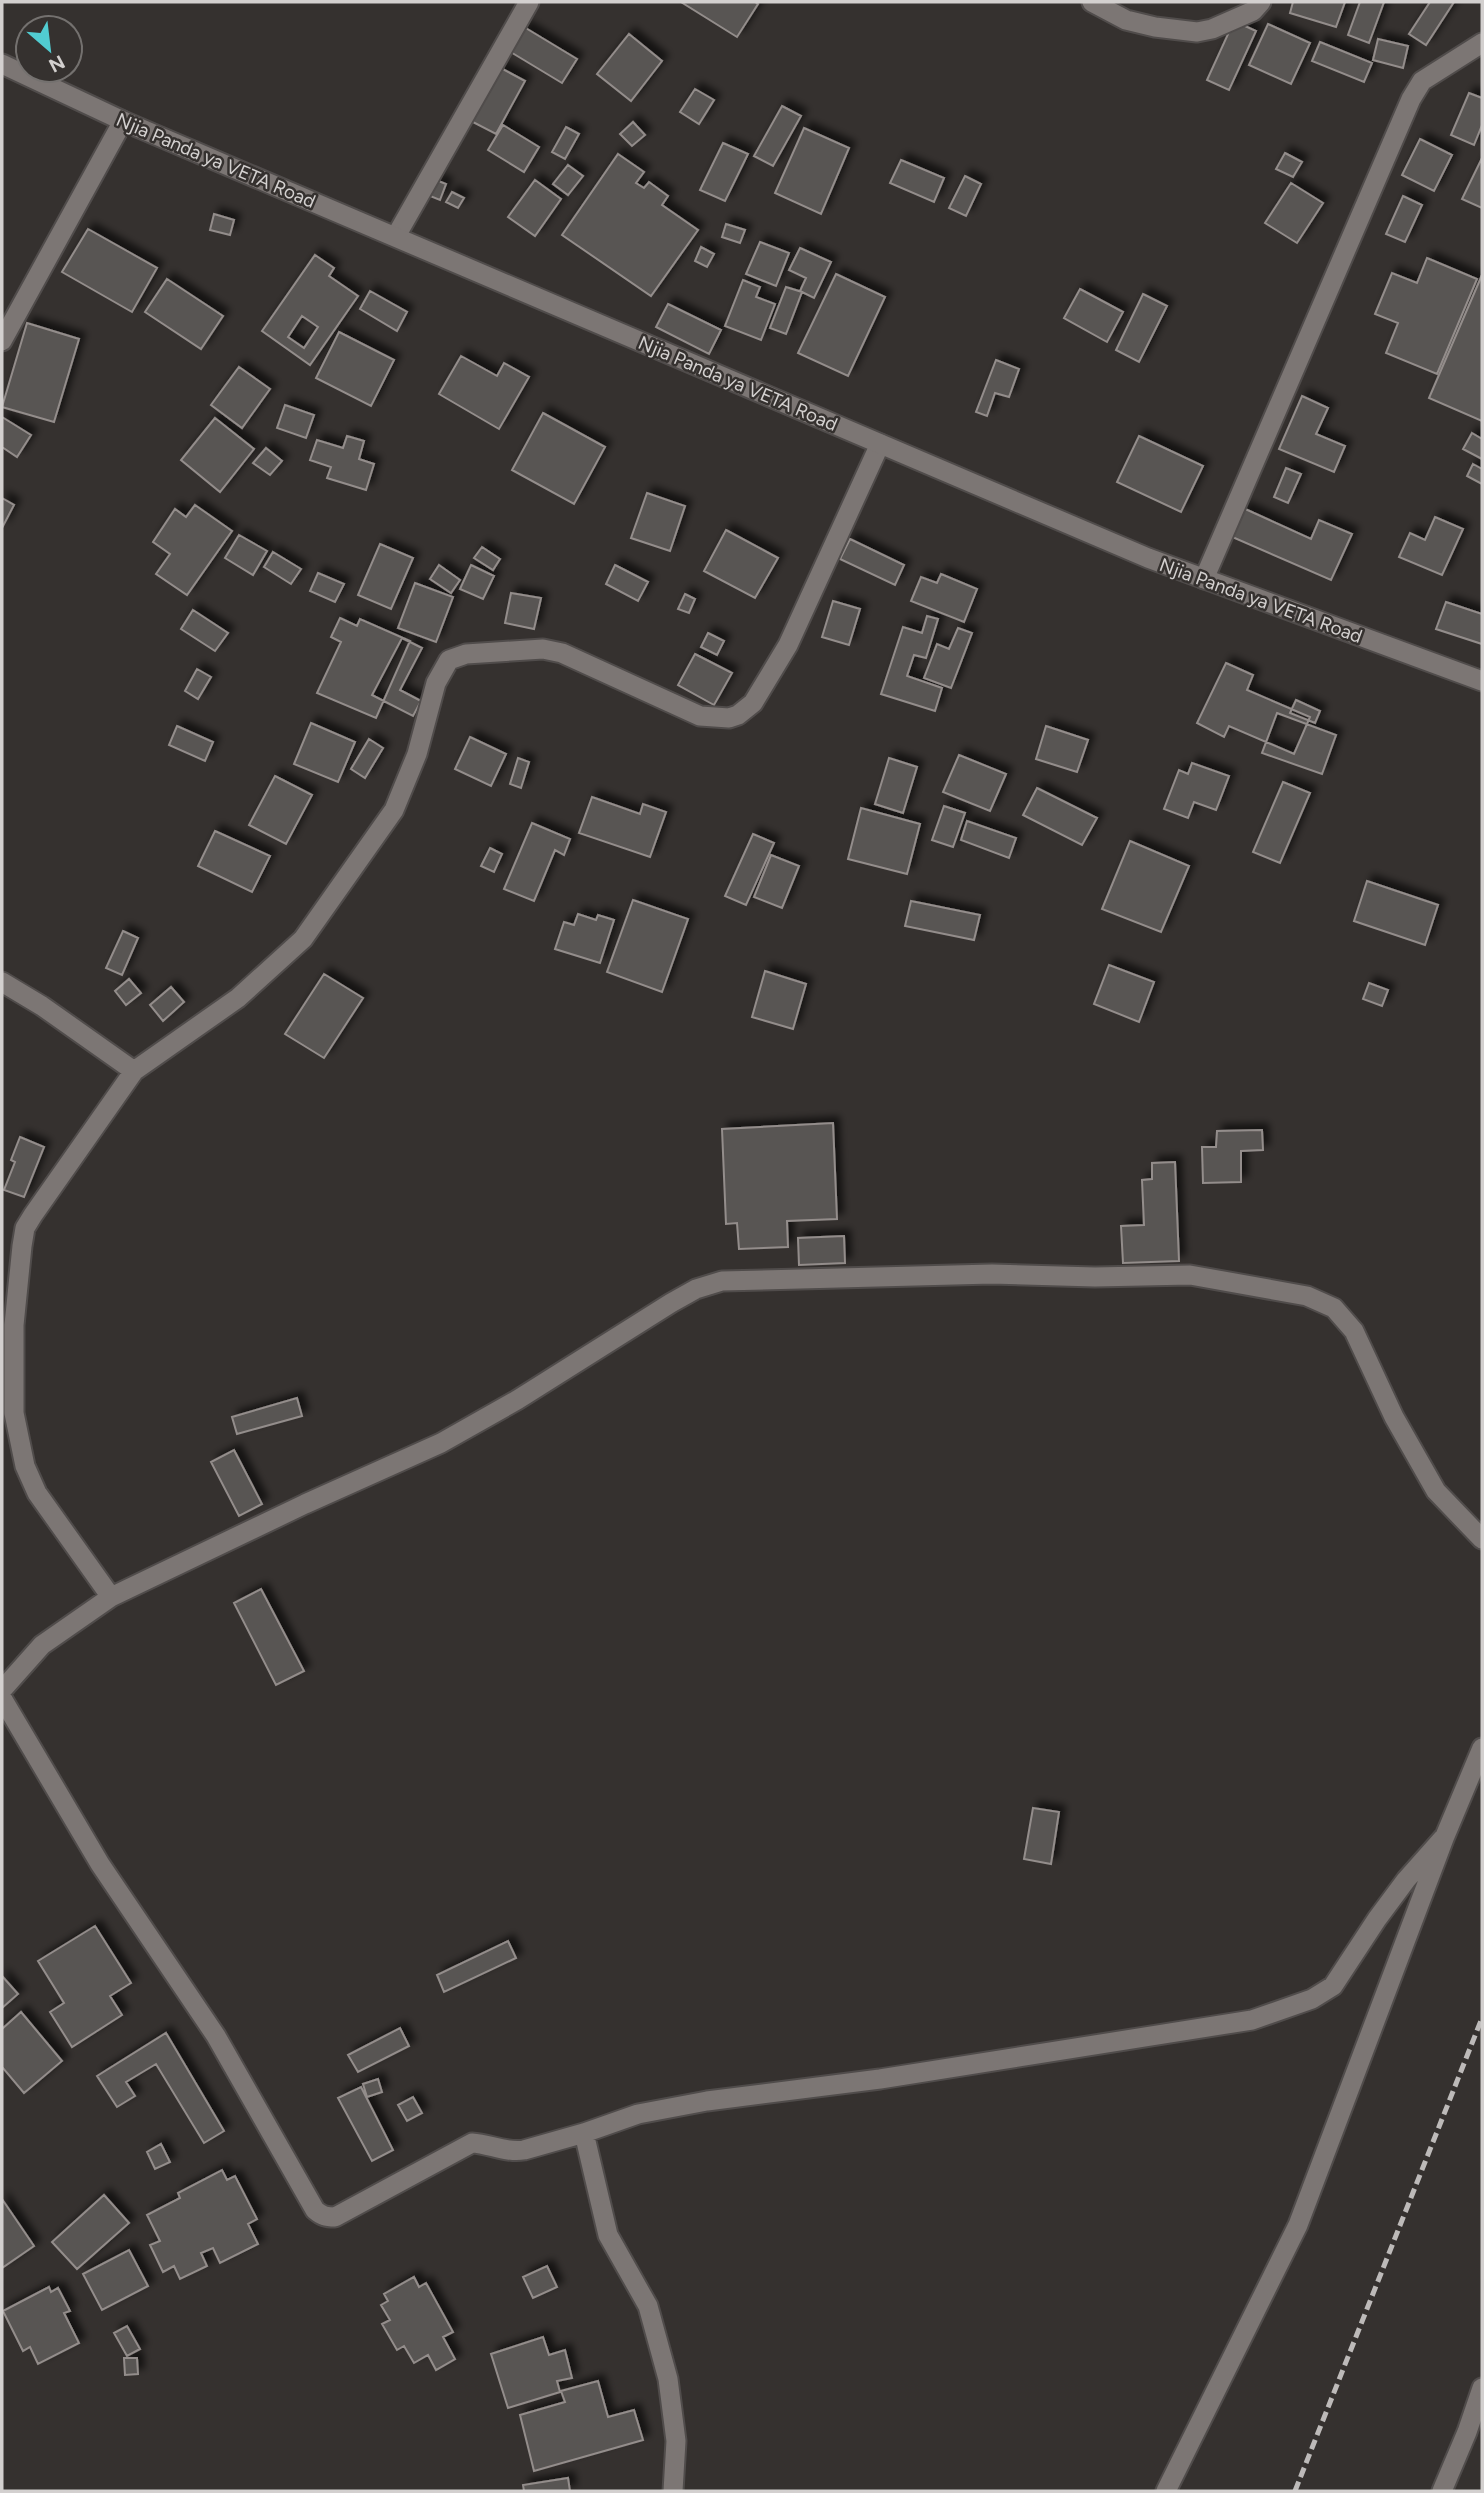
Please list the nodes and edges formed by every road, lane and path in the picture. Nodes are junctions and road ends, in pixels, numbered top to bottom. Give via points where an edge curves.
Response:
1 (530, 2) edge
2 (1092, 2) edge
3 (1261, 2) edge
4 (1482, 43) edge
5 (2, 64) edge
6 (123, 121) junction
7 (396, 236) junction
8 (2, 341) edge
9 (880, 444) junction
10 (1204, 579) junction
11 (1482, 681) edge
12 (2, 982) edge
13 (134, 1071) junction
14 (1482, 1539) edge
15 (111, 1597) junction
16 (2, 1690) edge
17 (2, 1698) edge
18 (1482, 1748) edge
19 (1445, 1836) junction
20 (584, 2133) junction
21 (1482, 2388) edge
22 (673, 2491) edge
23 (1166, 2491) edge
24 (1442, 2491) edge

1 - 7 street
2 - 3 street via 1126,20 1197,32 1254,11
4 - 10 street via 1422,81 1411,99
5 - 6 street, Njia Panda ya VETA Road
6 - 7 street, Njia Panda ya VETA Road
6 - 8 street
7 - 9 street, Njia Panda ya VETA Road
9 - 10 street, Njia Panda ya VETA Road
9 - 13 street via 788,645 747,709 729,719 701,716 562,653 543,649 449,660 436,683 417,754 394,810 303,939 239,998
10 - 11 street, Njia Panda ya VETA Road
12 - 13 street
13 - 15 street via 25,1228 14,1325 14,1413 24,1466 37,1493
14 - 15 street via 1436,1491 1394,1417 1354,1331 1334,1308 1307,1296 1190,1275 722,1280 671,1303 441,1443
15 - 16 street via 42,1645
17 - 20 street via 100,1864 216,2036 321,2215 335,2217 471,2143 515,2152
18 - 19 street
19 - 20 street via 1406,1880 1333,1986 1312,1999 1252,2020 666,2109
19 - 23 street via 1298,2225
20 - 22 street via 608,2235 648,2306 668,2379 676,2441
21 - 24 street

